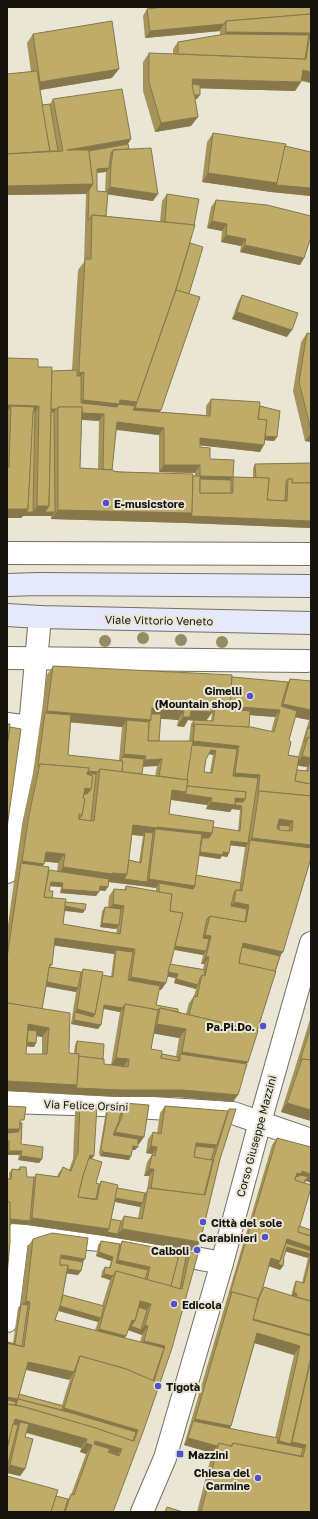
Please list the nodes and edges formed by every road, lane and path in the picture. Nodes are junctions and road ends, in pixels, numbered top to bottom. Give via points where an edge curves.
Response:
1 (7, 553) edge
2 (40, 553) junction
3 (196, 554) junction
4 (311, 554) edge
5 (39, 584) junction
6 (7, 585) edge
7 (196, 585) junction
8 (311, 586) edge
9 (7, 615) edge
10 (40, 617) junction
11 (311, 623) edge
12 (7, 658) edge
13 (36, 659) junction
14 (307, 661) dead end
15 (7, 724) edge
16 (30, 727) junction
17 (7, 872) edge
18 (311, 943) edge
19 (7, 1102) edge
20 (260, 1122) junction
21 (311, 1140) edge
22 (222, 1263) junction
23 (7, 1321) edge
24 (142, 1512) edge

1 - 2 street
2 - 3 street
2 - 5 street
3 - 4 street
3 - 7 street
5 - 6 main road
5 - 7 main road
7 - 8 main road
9 - 10 main road, Viale Vittorio Veneto
10 - 11 main road, Viale Vittorio Veneto
10 - 13 street
12 - 13 street
13 - 14 street
13 - 16 street
15 - 16 street
16 - 17 street
18 - 20 street, Corso Giuseppe Mazzini
19 - 20 street, Via Felice Orsini via 233,1112
20 - 21 street, Via Felice Orsini
20 - 22 street, Corso Giuseppe Mazzini
22 - 23 street via 101,1240 18,1233
22 - 24 street, Corso Giuseppe Mazzini via 165,1458

